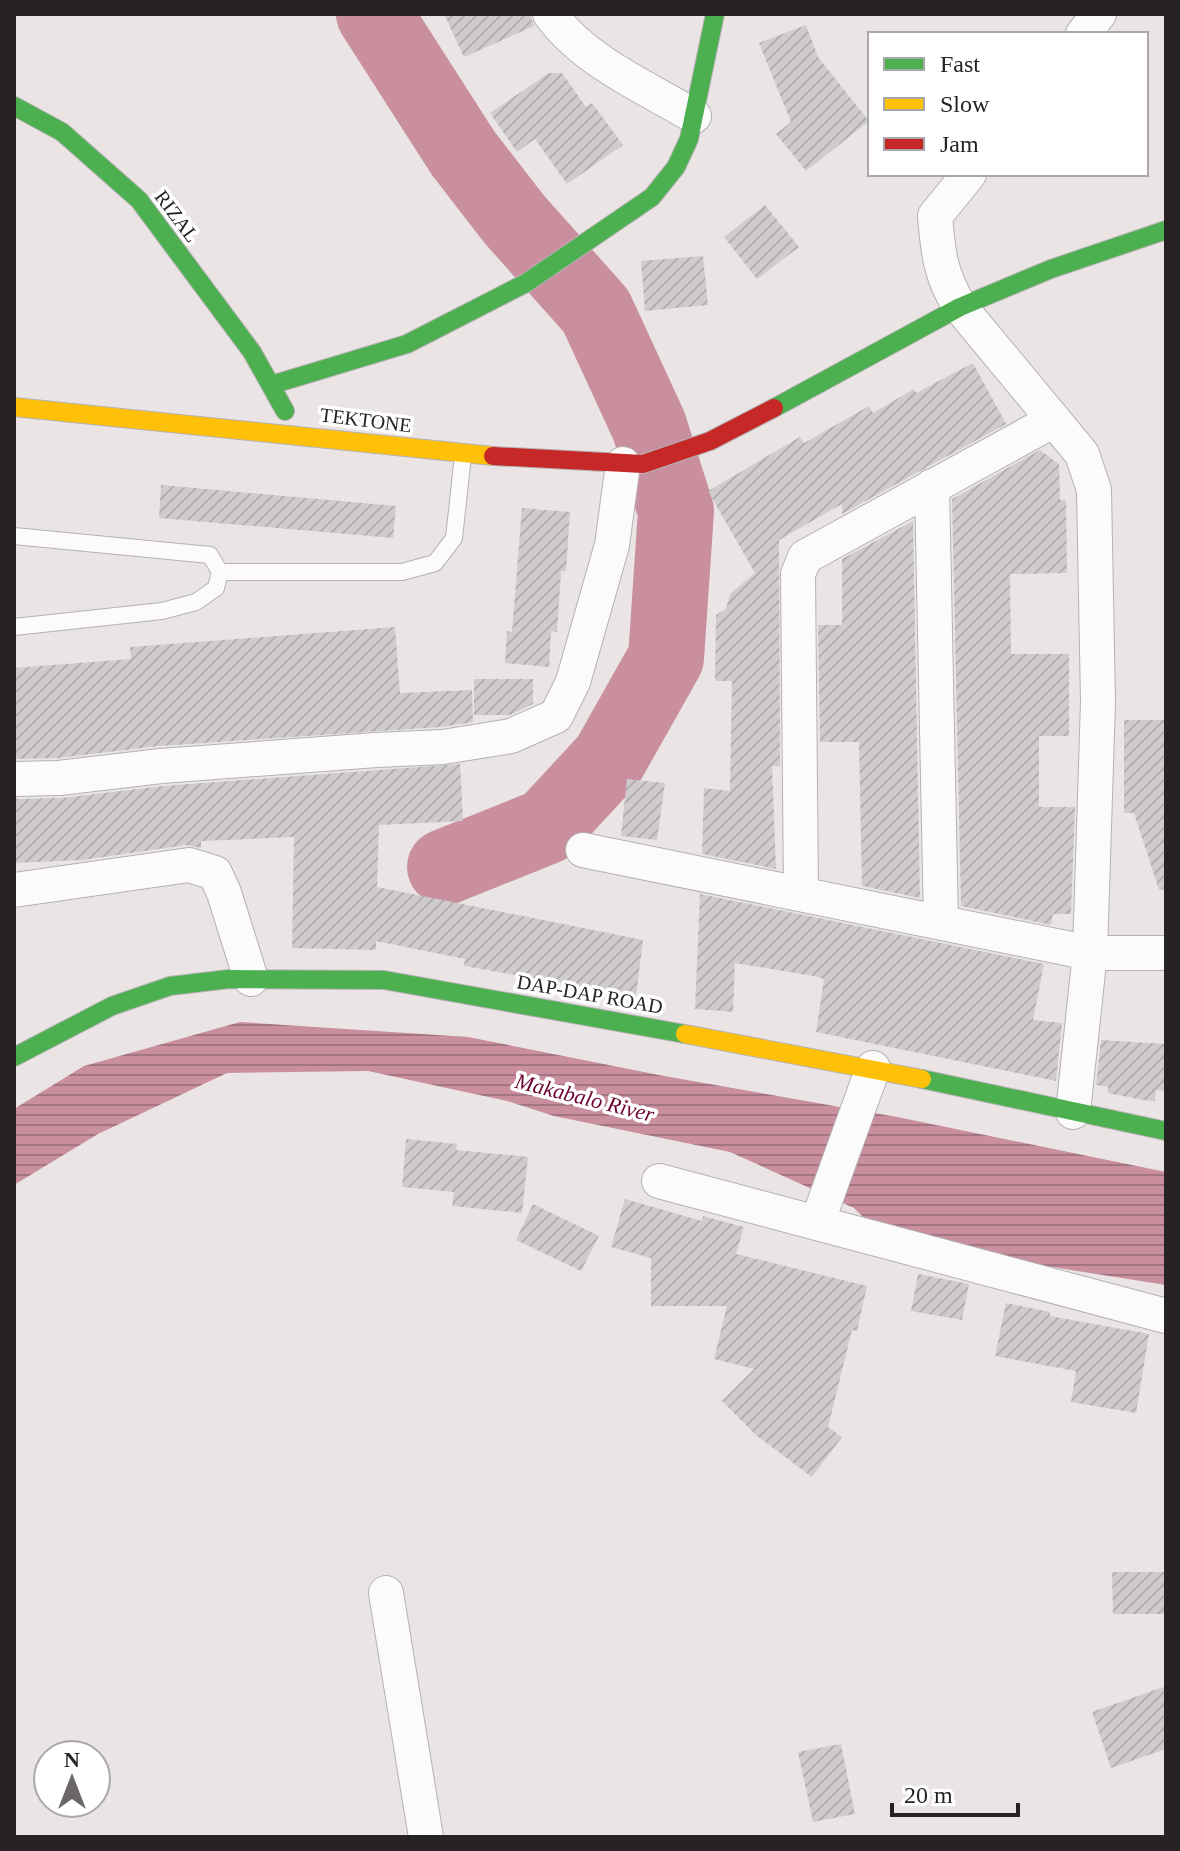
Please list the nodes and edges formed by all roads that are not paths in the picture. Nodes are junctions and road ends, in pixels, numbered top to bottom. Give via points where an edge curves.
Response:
1 (550, 14) edge
2 (715, 14) edge
3 (1099, 14) edge
4 (1085, 32) edge
5 (14, 106) edge
6 (694, 116) junction
7 (967, 176) edge
8 (1166, 230) edge
9 (960, 307) junction
10 (271, 385) junction
11 (14, 407) edge
12 (1054, 420) junction
13 (297, 434) junction
14 (463, 454) junction
15 (633, 464) junction
16 (932, 486) junction
17 (14, 536) edge
18 (220, 572) junction
19 (14, 627) edge
20 (14, 779) edge
21 (583, 850) dead end
22 (14, 890) edge
23 (801, 894) junction
24 (941, 923) junction
25 (1090, 953) junction
26 (1166, 953) edge
27 (251, 979) junction
28 (14, 1057) edge
29 (873, 1068) junction
30 (1073, 1112) junction
31 (1166, 1131) edge
32 (659, 1181) dead end
33 (821, 1212) junction
34 (1166, 1316) edge
35 (386, 1593) dead end
36 (426, 1837) edge

1 - 6 street via 563,32 599,60
2 - 6 street
3 - 4 street
5 - 10 street, RIZAL via 62,132 139,200
6 - 10 street via 676,167 652,197 526,283 407,344
7 - 9 street via 935,216 939,263
8 - 9 street, TEKTONE
9 - 12 street
9 - 15 street, TEKTONE via 710,441
10 - 13 street, RIZAL
11 - 13 street, TEKTONE
12 - 16 street
12 - 25 street via 1082,454 1094,490 1098,702
13 - 14 street, TEKTONE
14 - 15 street, TEKTONE
14 - 18 lane via 454,538 435,563 402,572
15 - 20 street via 573,682 556,716 511,736 443,747
16 - 23 street via 805,557 798,574
16 - 24 street
17 - 18 lane via 210,555
18 - 19 lane via 216,588 196,602 130,616
21 - 23 street
22 - 27 street via 189,865 215,873
23 - 24 street
24 - 25 street
25 - 26 street
25 - 30 street
27 - 28 street, DAP-DAP ROAD via 170,986 112,1006
27 - 29 street, DAP-DAP ROAD via 384,980
29 - 30 street, DAP-DAP ROAD
29 - 33 street
30 - 31 street, DAP-DAP ROAD
32 - 33 street
33 - 34 street
35 - 36 street

